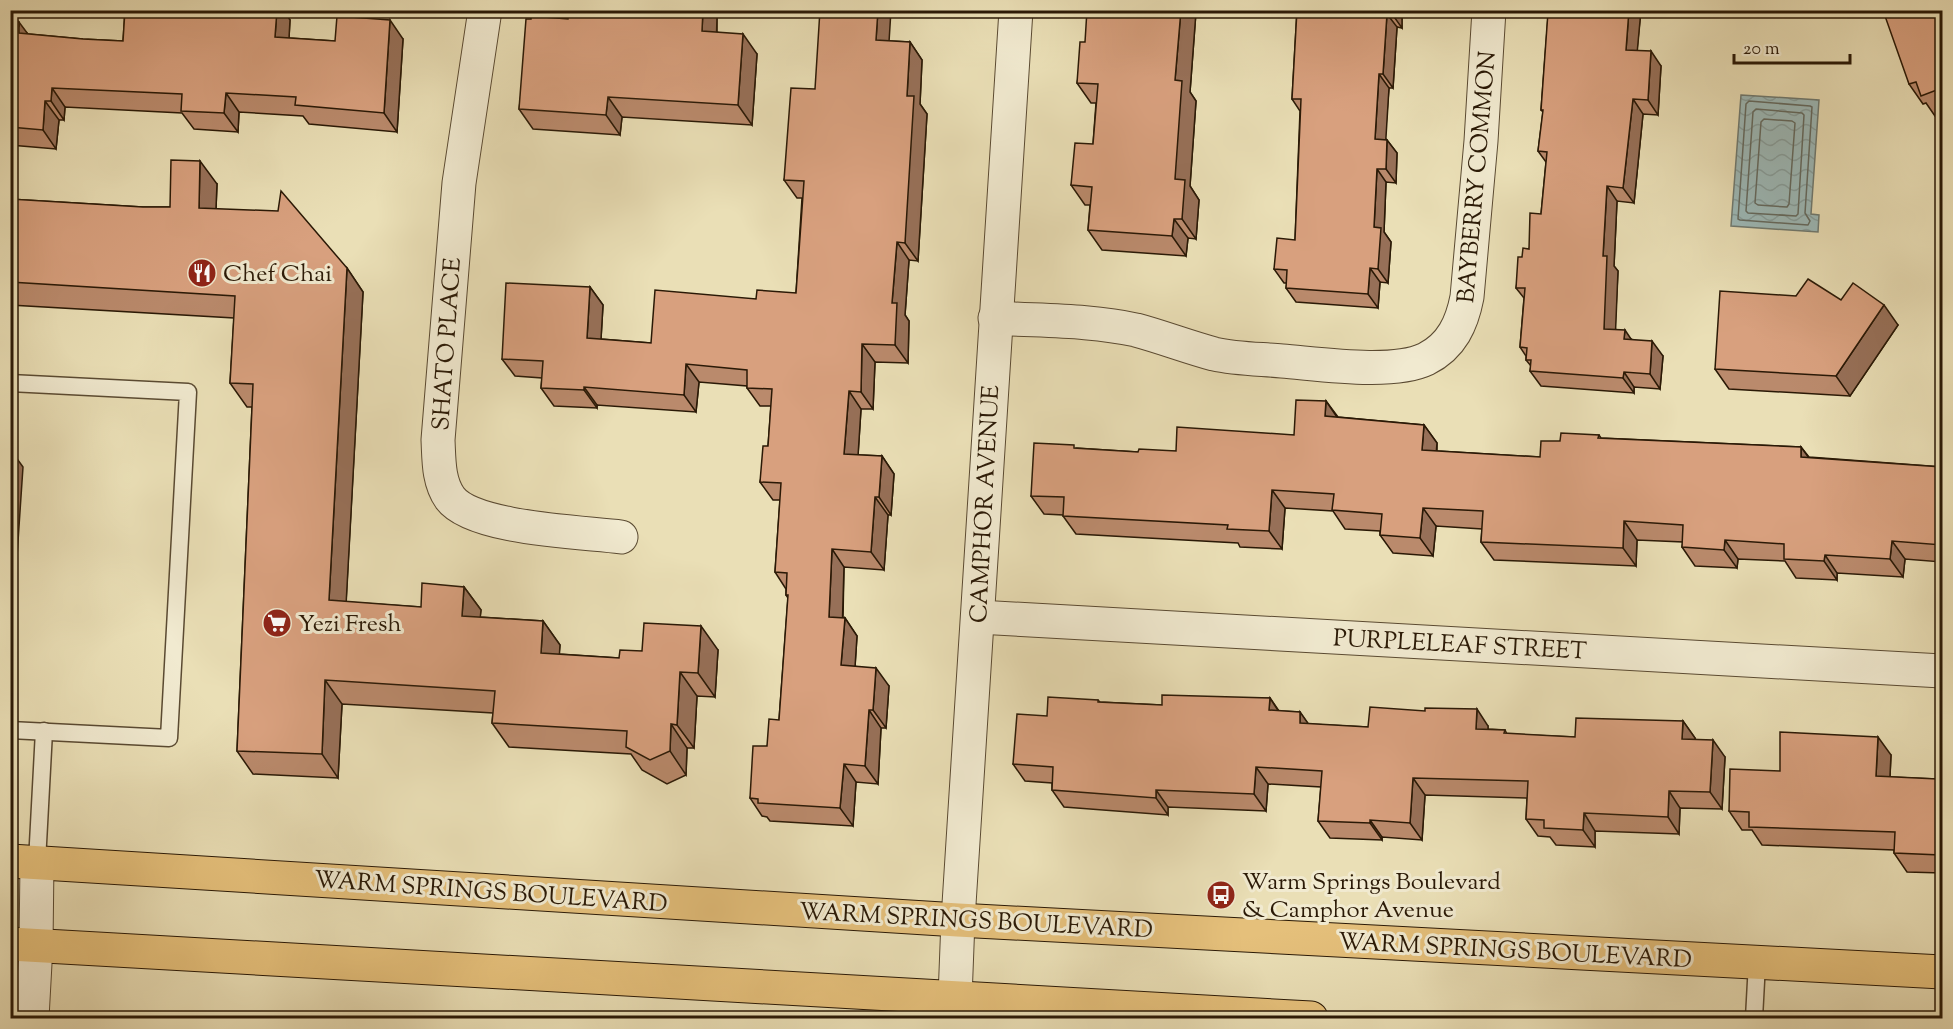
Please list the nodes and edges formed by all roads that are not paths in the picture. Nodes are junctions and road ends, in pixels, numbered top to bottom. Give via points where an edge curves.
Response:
1 (485, 10) edge
2 (1016, 10) edge
3 (1489, 10) edge
4 (995, 318) junction
5 (10, 383) edge
6 (621, 537) dead end
7 (978, 617) junction
8 (1942, 670) edge
9 (10, 730) edge
10 (44, 732) junction
11 (24, 862) edge
12 (958, 920) junction
13 (23, 944) edge
14 (1757, 963) junction
15 (1942, 972) edge
16 (955, 1008) edge
17 (33, 1018) edge
18 (1311, 1018) edge
19 (1754, 1018) edge

1 - 6 street, SHATO PLACE via 459,183 438,440 439,472 450,498 464,510 500,523
2 - 4 street, CAMPHOR AVENUE
3 - 4 street, BAYBERRY COMMON via 1464,314 1453,337 1427,358 1386,367 1241,357 1110,326
4 - 7 street, CAMPHOR AVENUE
5 - 10 lane via 188,392 169,738
7 - 8 street, PURPLELEAF STREET
7 - 12 street, CAMPHOR AVENUE
9 - 10 lane
10 - 11 lane
11 - 12 main road, WARM SPRINGS BOULEVARD
11 - 13 street
12 - 14 main road, WARM SPRINGS BOULEVARD
12 - 16 street, CAMPHOR AVENUE
13 - 16 main road
13 - 17 street
14 - 15 main road, WARM SPRINGS BOULEVARD
14 - 19 lane
16 - 18 main road

